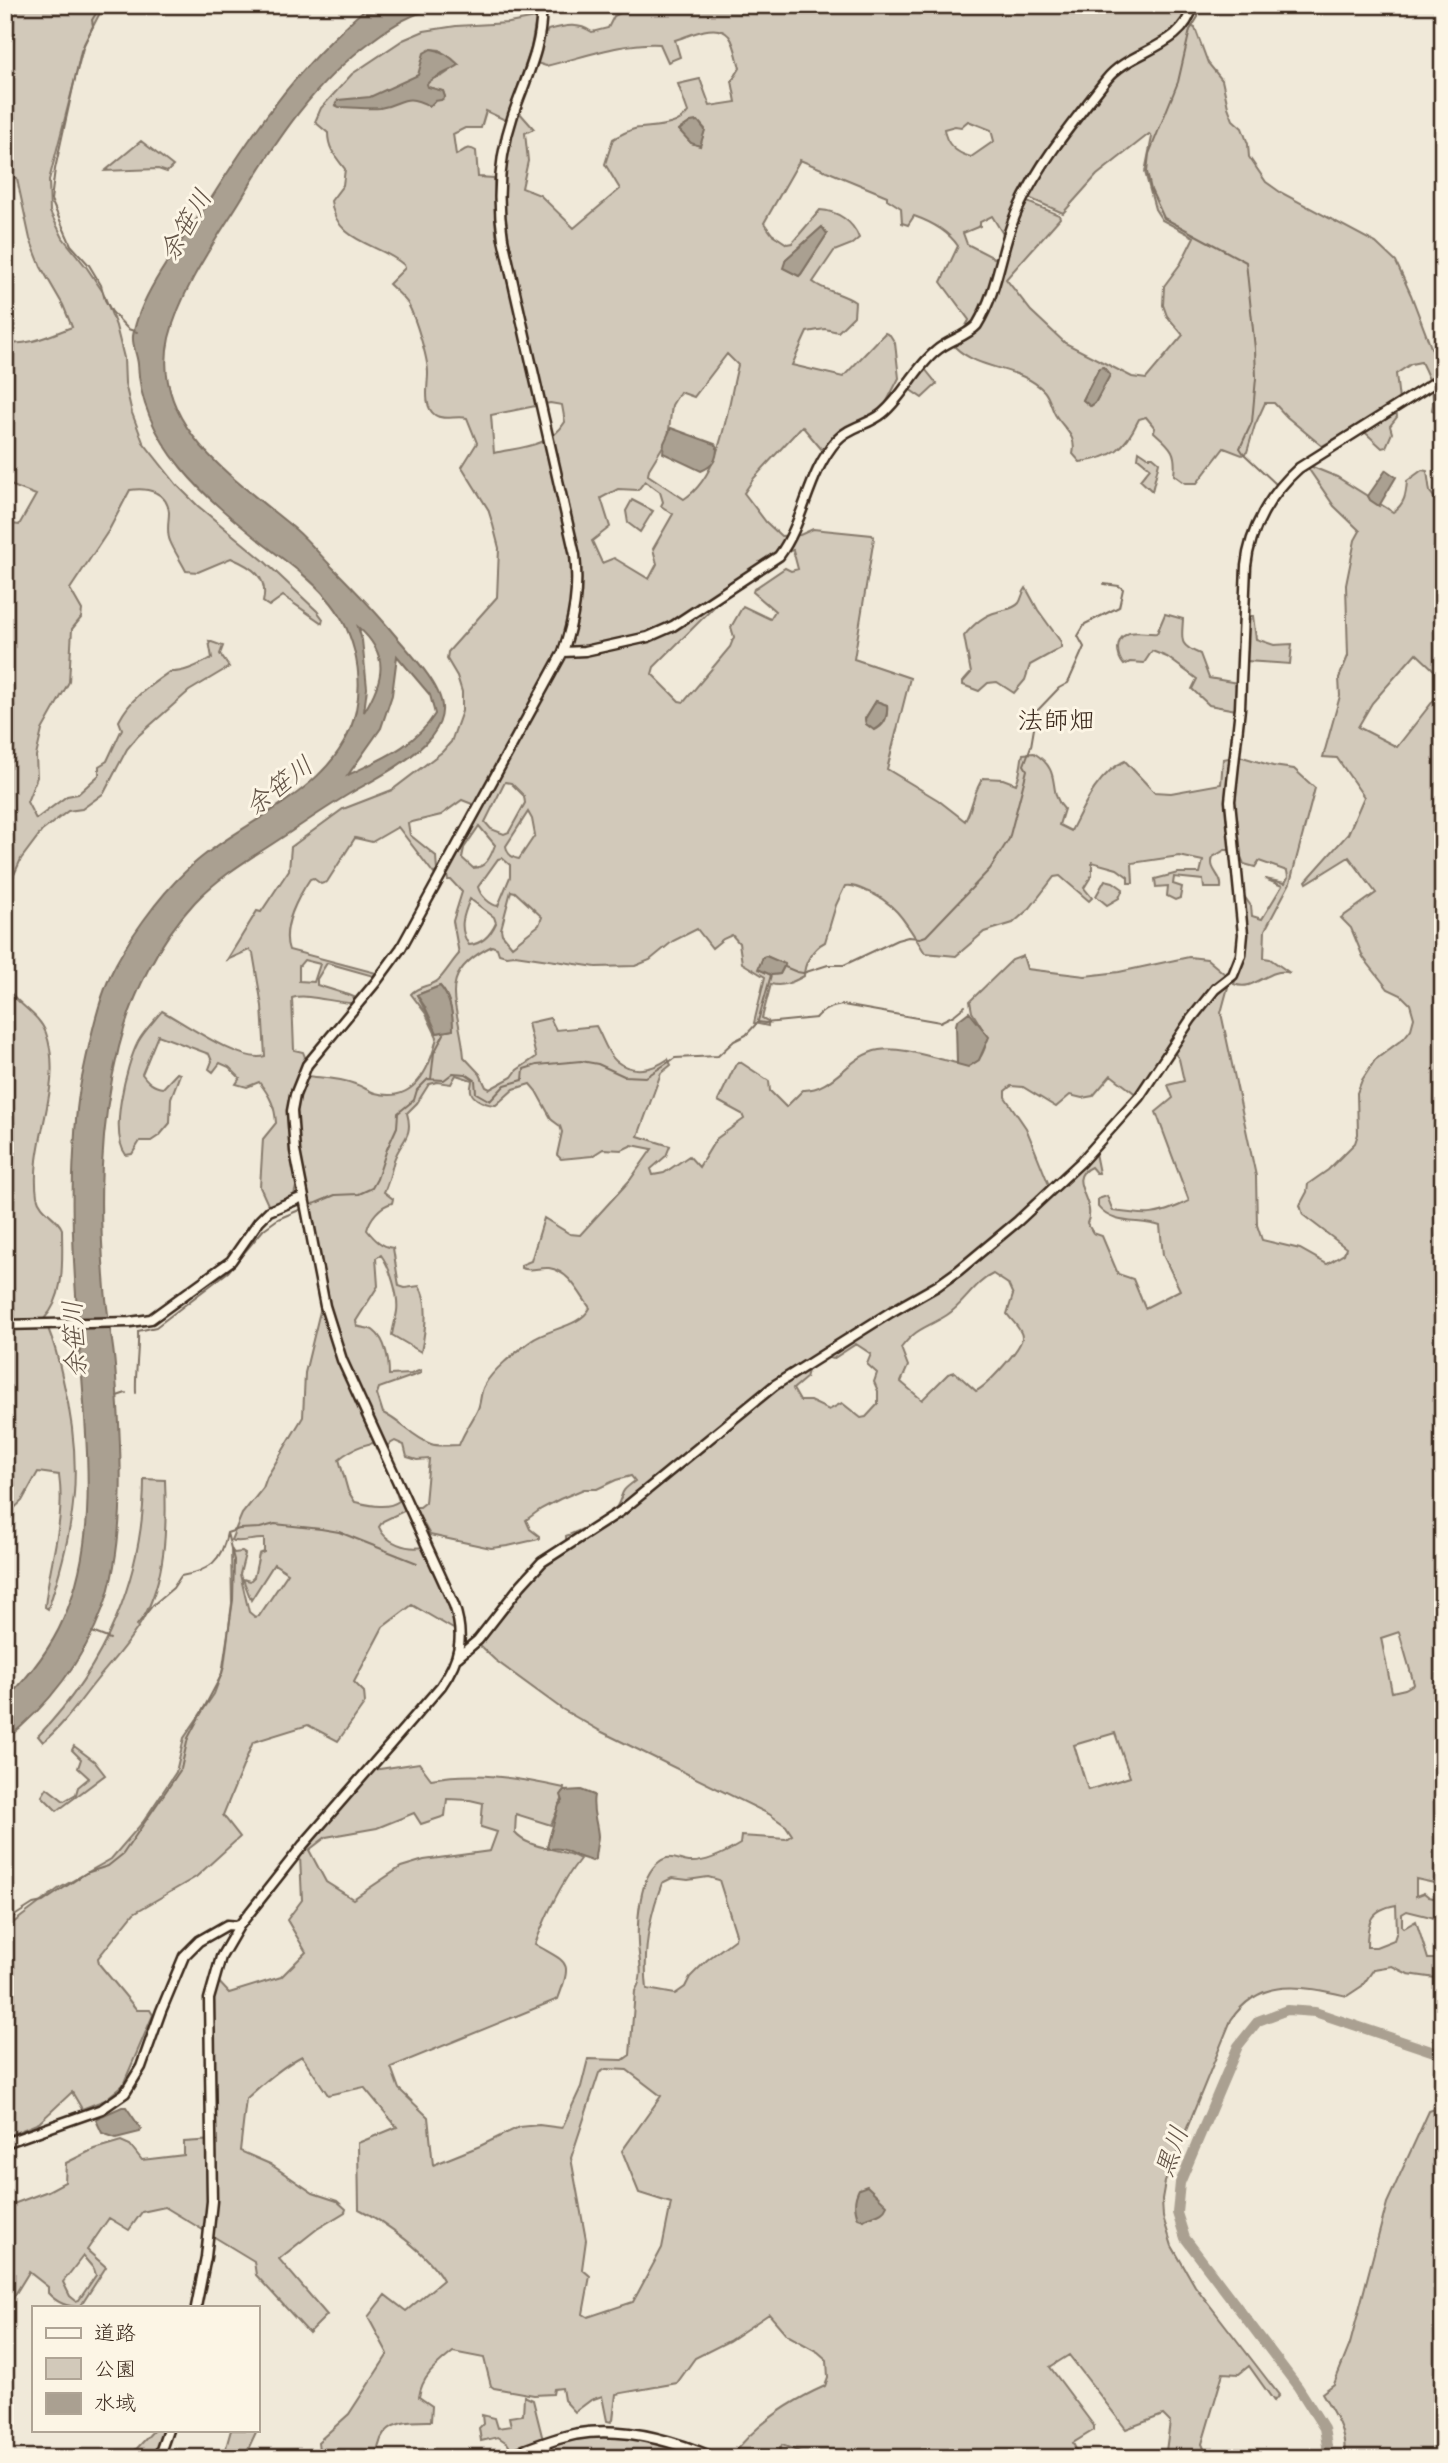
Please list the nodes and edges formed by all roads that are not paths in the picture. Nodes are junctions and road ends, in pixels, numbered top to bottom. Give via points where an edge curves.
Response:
1 (1193, 5) edge
2 (541, 7) edge
3 (1443, 377) edge
4 (563, 652) junction
5 (303, 1197) junction
6 (5, 1325) edge
7 (458, 1657) junction
8 (239, 1926) junction
9 (5, 2143) edge
10 (196, 2306) edge
11 (167, 2432) edge
12 (545, 2443) junction
13 (158, 2458) edge
14 (504, 2458) edge
15 (547, 2458) edge
16 (714, 2458) edge

1 - 4 street via 1174,36 1114,71 1050,154 1017,209 995,288 977,325 933,353 882,414 836,441 813,478 779,555 673,626 648,637
2 - 4 street via 535,52 502,155 498,200 575,555 576,604
3 - 7 street via 1299,468 1279,488 1248,549 1230,802 1243,934 1233,975 1191,1019 1139,1097 1081,1162 1018,1221 958,1271 775,1384 648,1491 542,1562 478,1640
4 - 5 street via 401,948 307,1065 292,1111
5 - 6 street via 269,1211 232,1261 151,1319
5 - 7 street via 333,1335 454,1605 460,1632
7 - 8 street via 441,1686
8 - 9 street via 227,1925 184,1956 141,2067 125,2093 102,2109
8 - 10 street via 221,1957 209,1999 212,2201
11 - 13 street
12 - 14 main road
12 - 15 street
12 - 16 main road via 576,2434 618,2433 666,2440

